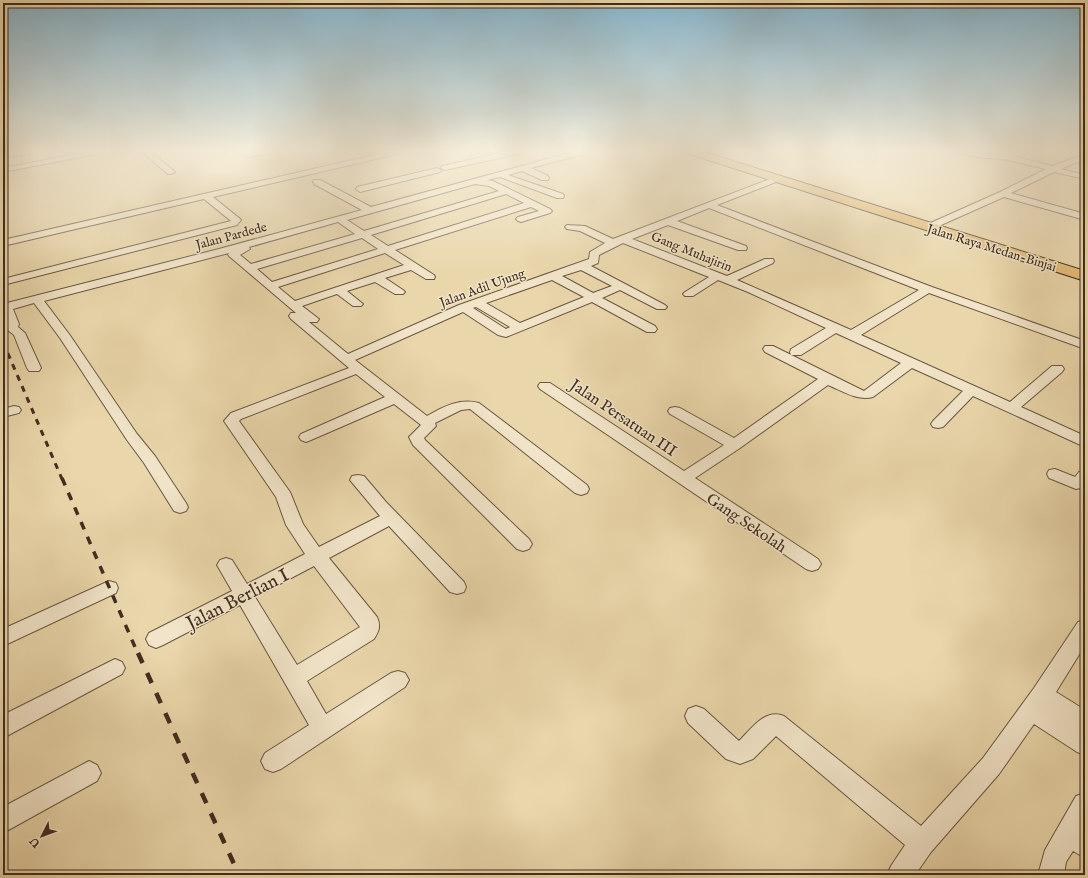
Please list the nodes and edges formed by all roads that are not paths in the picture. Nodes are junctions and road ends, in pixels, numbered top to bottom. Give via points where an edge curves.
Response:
1 (219, 193) edge
2 (337, 193) edge
3 (433, 193) edge
4 (441, 193) edge
5 (502, 193) edge
6 (512, 193) edge
7 (552, 193) edge
8 (739, 193) edge
9 (826, 193) edge
10 (830, 193) edge
11 (1003, 194) joint
12 (206, 196) junction
13 (560, 196) dead end
14 (533, 203) junction
15 (708, 205) junction
16 (369, 210) junction
17 (1085, 217) edge
18 (521, 219) dead end
19 (341, 220) junction
20 (667, 221) junction
21 (932, 226) junction
22 (570, 227) dead end
23 (364, 235) junction
24 (618, 241) junction
25 (3, 243) edge
26 (742, 248) dead end
27 (387, 249) junction
28 (1007, 249) junction
29 (223, 251) junction
30 (769, 261) dead end
31 (412, 266) junction
32 (582, 266) junction
33 (250, 268) junction
34 (1085, 270) edge
35 (554, 276) junction
36 (717, 276) junction
37 (1085, 276) edge
38 (430, 277) dead end
39 (377, 278) junction
40 (728, 280) junction
41 (3, 282) edge
42 (270, 286) junction
43 (621, 286) junction
44 (928, 289) junction
45 (338, 290) junction
46 (399, 292) dead end
47 (689, 294) dead end
48 (594, 297) junction
49 (37, 299) junction
50 (477, 302) junction
51 (357, 304) dead end
52 (293, 305) junction
53 (661, 307) dead end
54 (5, 308) edge
55 (463, 308) junction
56 (313, 319) dead end
57 (519, 328) junction
58 (651, 329) dead end
59 (834, 329) junction
60 (850, 336) junction
61 (1085, 345) edge
62 (769, 349) dead end
63 (796, 352) dead end
64 (910, 363) junction
65 (352, 364) junction
66 (34, 368) dead end
67 (1056, 369) dead end
68 (827, 379) junction
69 (545, 386) dead end
70 (971, 391) junction
71 (395, 398) junction
72 (1011, 409) junction
73 (675, 411) dead end
74 (426, 422) junction
75 (938, 424) dead end
76 (306, 437) dead end
77 (1085, 442) edge
78 (735, 445) junction
79 (1055, 474) dead end
80 (1085, 476) edge
81 (683, 479) junction
82 (358, 480) dead end
83 (581, 489) dead end
84 (180, 507) dead end
85 (391, 518) junction
86 (523, 544) dead end
87 (317, 557) junction
88 (812, 564) dead end
89 (226, 565) dead end
90 (457, 586) dead end
91 (109, 588) dead end
92 (244, 595) junction
93 (1085, 628) edge
94 (3, 638) edge
95 (156, 639) dead end
96 (115, 668) dead end
97 (294, 678) junction
98 (398, 680) dead end
99 (1036, 702) junction
100 (696, 716) dead end
101 (1085, 722) edge
102 (3, 727) edge
103 (323, 729) junction
104 (1085, 744) edge
105 (273, 762) dead end
106 (89, 773) dead end
107 (1085, 805) edge
108 (3, 821) edge
109 (1077, 839) edge
110 (922, 843) junction
111 (900, 875) edge
112 (1051, 875) edge

1 - 12 street
2 - 16 street
3 - 16 street, Jalan Pardede
4 - 19 street
5 - 23 street
6 - 14 street
7 - 13 street
8 - 15 street
9 - 21 highway, Jalan Raya Medan-Binjai
10 - 21 highway, Jalan Raya Medan-Binjai
11 - 17 street
11 - 21 street
12 - 25 street
12 - 41 street via 236,220 234,223
14 - 18 street via 547,211
14 - 27 street
15 - 20 street
15 - 44 street
16 - 19 street, Jalan Pardede
19 - 23 street
19 - 29 street, Jalan Pardede
19 - 33 street via 234,252 233,254
20 - 24 street
20 - 26 street
21 - 28 highway, Jalan Raya Medan-Binjai
22 - 24 street, Gang Muhajirin via 582,228
23 - 27 street
23 - 33 street
24 - 32 street, Jalan Adil Ujung via 594,254 594,261
24 - 36 street, Gang Muhajirin
27 - 31 street
27 - 42 street
28 - 34 highway, Jalan Raya Medan-Binjai
28 - 37 highway, Jalan Raya Medan-Binjai
29 - 49 street, Jalan Pardede
29 - 65 street
30 - 40 street
31 - 38 street
31 - 39 street
32 - 35 street, Jalan Adil Ujung
32 - 43 street
33 - 42 street
35 - 48 street
35 - 50 street, Jalan Adil Ujung
36 - 40 street, Gang Muhajirin
36 - 47 street
39 - 45 street
39 - 46 street
40 - 59 street, Gang Muhajirin
42 - 52 street
43 - 48 street
43 - 53 street
44 - 60 street
44 - 61 street
45 - 51 street
45 - 52 street
48 - 57 street
48 - 58 street
49 - 54 street, Jalan Pardede
49 - 84 street via 66,337
50 - 55 street, Jalan Adil Ujung
50 - 57 street
52 - 56 street
54 - 66 street via 13,324 11,328 19,333
55 - 57 street via 502,332
55 - 65 street, Jalan Adil Ujung
59 - 60 street, Gang Muhajirin
59 - 63 street
60 - 64 street, Gang Muhajirin
62 - 68 street
64 - 68 street via 868,394 862,395
64 - 70 street, Gang Muhajirin
65 - 71 street
65 - 87 street, Jalan Adil Ujung via 236,416 231,421 284,496 295,525
67 - 72 street
68 - 78 street
69 - 81 street, Jalan Persatuan III
70 - 72 street, Gang Muhajirin
70 - 75 street
71 - 74 street
71 - 76 street
72 - 77 street, Gang Muhajirin
73 - 78 street
74 - 83 street via 461,405 474,406
74 - 86 street via 429,426 418,434 418,442
78 - 81 street
79 - 80 street via 1076,484
81 - 88 street, Gang Sekolah
82 - 85 street
85 - 87 street, Jalan Berlian I
85 - 90 street
87 - 92 street, Jalan Berlian I
87 - 97 street via 370,622 370,628 367,633
89 - 92 street
91 - 94 street
92 - 95 street, Jalan Berlian I
92 - 97 street
93 - 99 street
96 - 102 street
97 - 103 street
98 - 103 street
99 - 101 street
99 - 104 street
99 - 110 street via 991,766
100 - 110 street via 734,751 740,753 776,723
103 - 105 street
106 - 108 street
107 - 109 street
109 - 112 street via 1054,859
110 - 111 street

